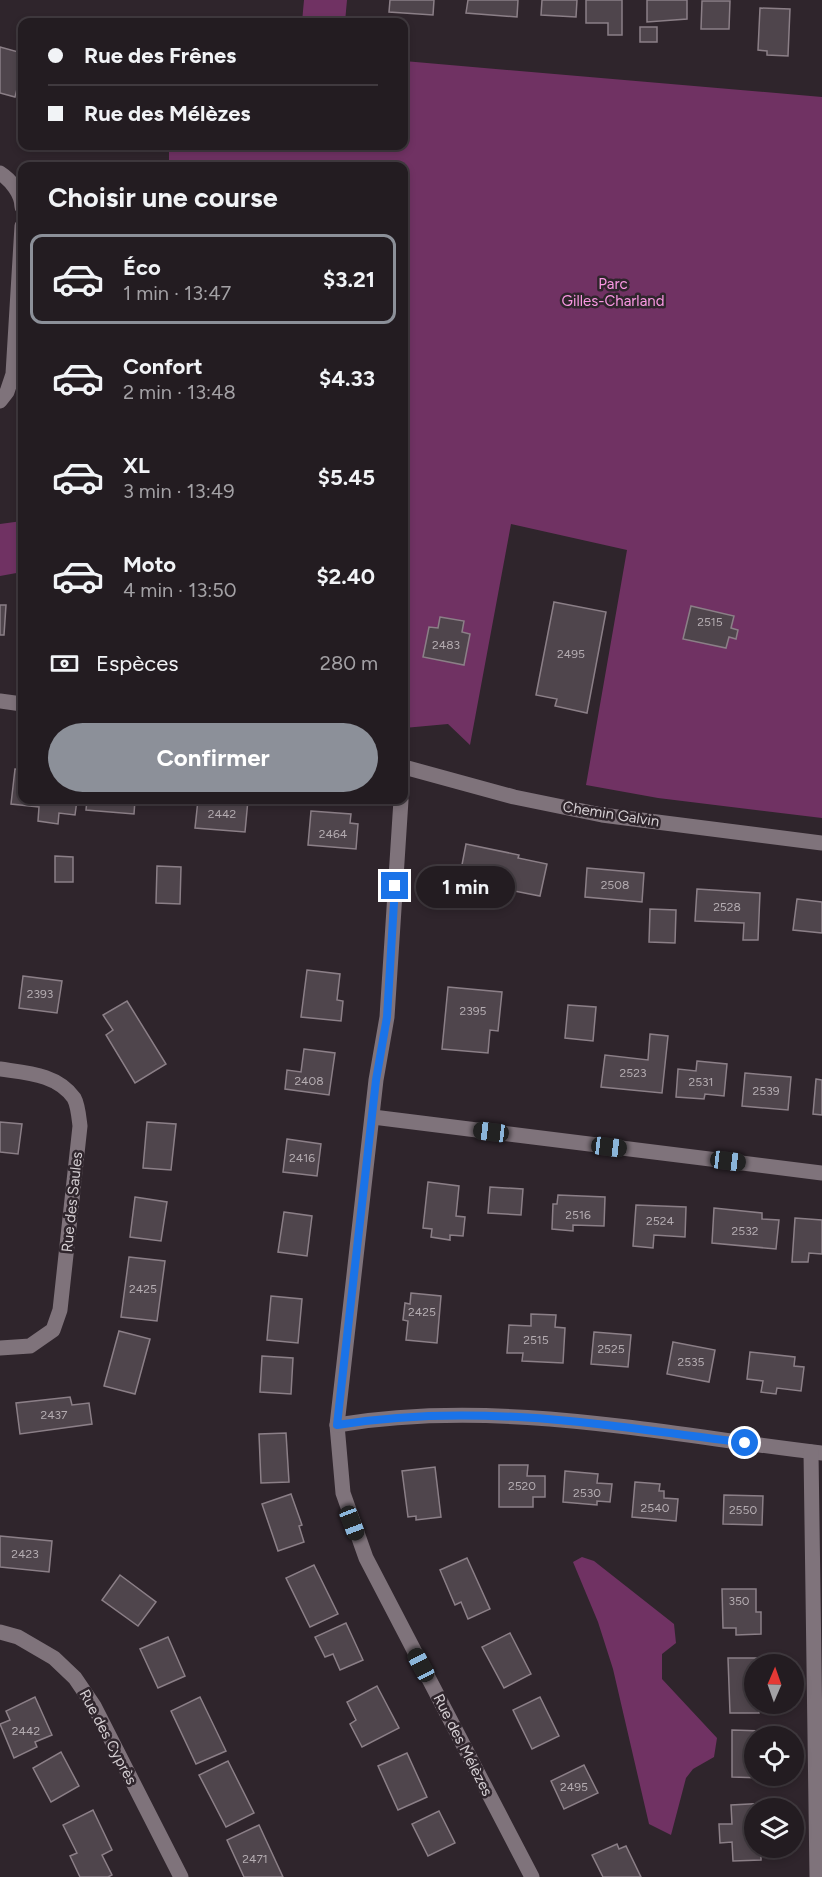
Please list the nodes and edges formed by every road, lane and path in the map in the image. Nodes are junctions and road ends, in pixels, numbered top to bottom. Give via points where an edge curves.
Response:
1 (0, 173) edge
2 (18, 193) edge
3 (18, 300) edge
4 (0, 401) edge
5 (0, 701) edge
6 (18, 703) edge
7 (408, 768) edge
8 (401, 804) edge
9 (822, 843) edge
10 (0, 1069) edge
11 (373, 1117) junction
12 (822, 1173) edge
13 (0, 1348) edge
14 (337, 1425) junction
15 (817, 1452) edge
16 (0, 1632) edge
17 (181, 1877) edge
18 (532, 1877) edge
19 (817, 1877) edge

1 - 2 street
3 - 4 street via 14,374
5 - 6 street
7 - 9 street, Chemin Galvin via 602,815
8 - 11 street, Rue des Mélèzes via 387,1017
10 - 13 street, Rue des Saules via 38,1074 58,1083 75,1100 80,1126 60,1310 53,1330 30,1346
11 - 12 street
11 - 14 street, Rue des Mélèzes
14 - 15 street via 382,1418 494,1414 547,1417
14 - 18 street, Rue des Mélèzes via 343,1493 366,1558
15 - 19 street
16 - 17 street, Rue des Cyprès via 18,1637 54,1658 75,1678 94,1706

